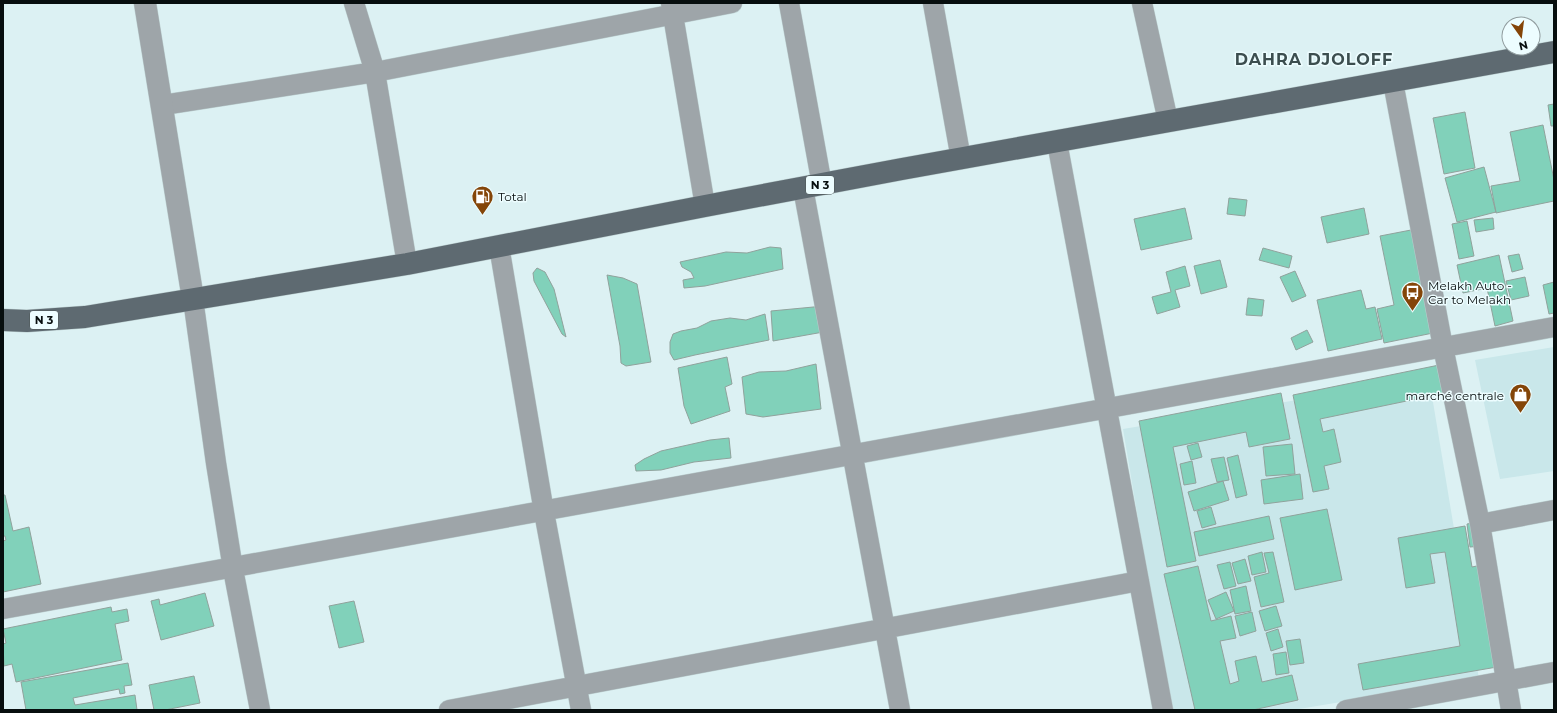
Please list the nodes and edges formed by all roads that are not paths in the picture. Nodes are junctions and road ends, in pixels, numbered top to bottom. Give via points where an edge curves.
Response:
1 (145, 3) edge
2 (354, 3) edge
3 (732, 3) edge
4 (788, 3) edge
5 (933, 3) edge
6 (1142, 3) edge
7 (673, 8) edge
8 (1554, 52) edge
9 (375, 72) junction
10 (1393, 82) junction
11 (163, 105) junction
12 (1168, 121) junction
13 (1057, 142) junction
14 (961, 159) junction
15 (813, 186) junction
16 (705, 206) junction
17 (500, 246) junction
18 (407, 264) junction
19 (193, 300) junction
20 (3, 320) edge
21 (1554, 328) edge
22 (1443, 347) junction
23 (1106, 409) junction
24 (852, 455) junction
25 (1554, 510) edge
26 (544, 512) junction
27 (1480, 524) junction
28 (232, 569) junction
29 (1139, 581) junction
30 (3, 609) edge
31 (884, 628) junction
32 (1554, 672) edge
33 (1506, 681) junction
34 (577, 686) junction
35 (260, 710) edge
36 (448, 710) edge
37 (581, 710) edge
38 (900, 710) edge
39 (1163, 710) edge
40 (1346, 710) edge
41 (1511, 710) edge

1 - 11 street
2 - 9 street
3 - 7 street
4 - 15 street
5 - 14 street
6 - 12 street
7 - 9 street
7 - 16 street
8 - 10 main road, N 3
9 - 11 street
9 - 18 street
10 - 12 main road, N 3
10 - 22 street
11 - 19 street
12 - 13 main road, N 3
13 - 14 main road, N 3
13 - 23 street
14 - 15 main road, N 3
15 - 16 main road, N 3
15 - 24 street
16 - 17 main road, N 3
17 - 18 main road, N 3
17 - 26 street
18 - 19 main road, N 3
19 - 20 main road, N 3 via 85,316 27,321
19 - 28 street
21 - 22 street
22 - 23 street
22 - 27 street
23 - 24 street
23 - 29 street
24 - 26 street
24 - 31 street
25 - 27 street
26 - 28 street
26 - 34 street
27 - 33 street
28 - 30 street
28 - 35 street
29 - 31 street
29 - 39 street
31 - 34 street
31 - 38 street
32 - 33 street
33 - 40 street
33 - 41 street
34 - 36 street
34 - 37 street

